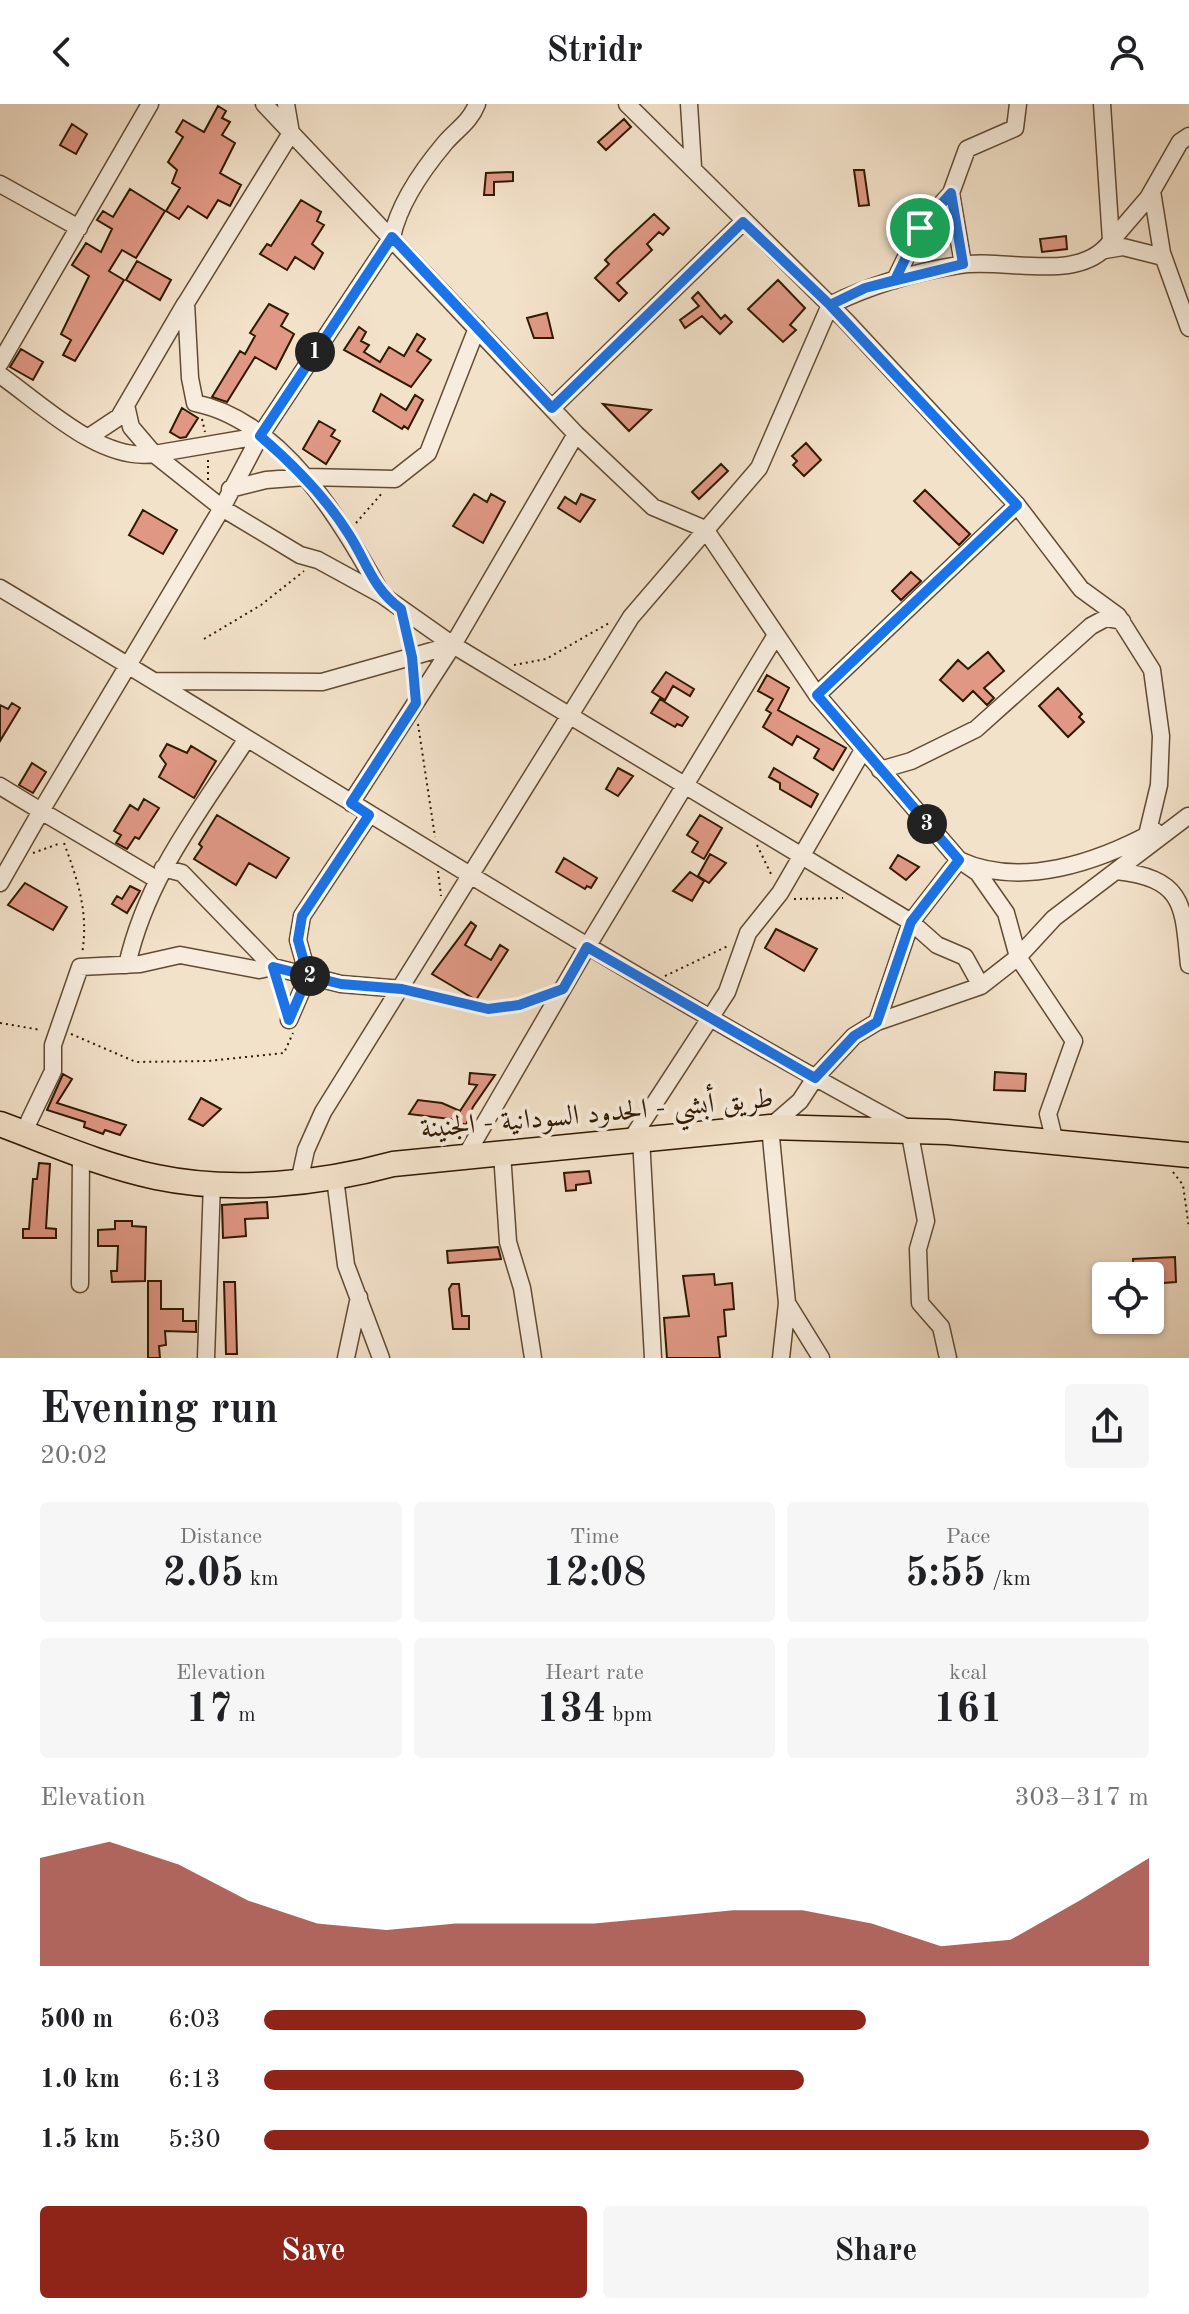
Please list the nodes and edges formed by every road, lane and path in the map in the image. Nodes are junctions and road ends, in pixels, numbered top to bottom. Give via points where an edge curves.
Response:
1 (150, 104) edge
2 (264, 104) edge
3 (286, 104) edge
4 (477, 104) edge
5 (627, 104) edge
6 (689, 104) edge
7 (1018, 104) edge
8 (1102, 104) edge
9 (291, 133) junction
10 (1189, 136) edge
11 (693, 167) junction
12 (0, 184) edge
13 (1152, 191) junction
14 (951, 193) junction
15 (743, 222) junction
16 (79, 228) junction
17 (392, 237) junction
18 (1108, 246) junction
19 (1163, 257) junction
20 (963, 264) junction
21 (895, 280) junction
22 (186, 303) junction
23 (830, 305) junction
24 (477, 328) junction
25 (1189, 328) edge
26 (0, 363) edge
27 (0, 375) edge
28 (126, 405) junction
29 (552, 408) junction
30 (576, 434) junction
31 (260, 436) junction
32 (89, 437) junction
33 (154, 454) junction
34 (306, 477) junction
35 (230, 489) junction
36 (1017, 505) junction
37 (222, 508) junction
38 (705, 529) junction
39 (0, 588) edge
40 (382, 595) junction
41 (401, 609) junction
42 (631, 617) junction
43 (1122, 621) junction
44 (776, 635) junction
45 (453, 645) junction
46 (412, 657) junction
47 (126, 664) junction
48 (498, 671) junction
49 (155, 681) junction
50 (817, 695) junction
51 (416, 703) junction
52 (571, 716) junction
53 (246, 740) junction
54 (863, 750) junction
55 (880, 770) junction
56 (0, 786) edge
57 (686, 788) junction
58 (351, 803) junction
59 (41, 811) junction
60 (369, 815) junction
61 (1188, 815) edge
62 (79, 833) junction
63 (1147, 835) junction
64 (64, 843) junction
65 (801, 854) junction
66 (437, 857) junction
67 (13, 860) junction
68 (959, 860) junction
69 (1117, 871) junction
70 (160, 874) junction
71 (470, 878) junction
72 (0, 883) edge
73 (443, 921) junction
74 (911, 922) junction
75 (748, 933) junction
76 (587, 947) junction
77 (1018, 957) junction
78 (127, 965) junction
79 (1189, 965) edge
80 (80, 967) junction
81 (273, 967) junction
82 (308, 976) junction
83 (650, 984) junction
84 (981, 986) junction
85 (402, 989) junction
86 (563, 989) junction
87 (709, 1019) junction
88 (289, 1020) junction
89 (877, 1022) junction
90 (0, 1023) edge
91 (56, 1037) junction
92 (815, 1078) junction
93 (0, 1111) edge
94 (29, 1121) junction
95 (0, 1124) edge
96 (770, 1127) junction
97 (909, 1129) junction
98 (637, 1138) junction
99 (1055, 1142) junction
100 (1159, 1152) junction
101 (502, 1153) junction
102 (81, 1154) junction
103 (1189, 1155) edge
104 (465, 1157) junction
105 (393, 1164) junction
106 (300, 1174) junction
107 (211, 1178) junction
108 (335, 1178) junction
109 (1189, 1228) edge
110 (80, 1284) dead end
111 (359, 1296) junction
112 (787, 1303) junction
113 (206, 1358) edge
114 (346, 1358) edge
115 (381, 1358) edge
116 (533, 1358) edge
117 (653, 1358) edge
118 (781, 1358) edge
119 (821, 1358) edge
120 (948, 1358) edge

1 - 16 street
2 - 9 street
3 - 9 street
4 - 17 street via 413,190 395,220
5 - 11 street
6 - 11 street
7 - 14 street via 1015,128 967,149
8 - 18 street
9 - 17 street
9 - 22 street
10 - 13 street via 1180,142
11 - 15 street
12 - 16 street
13 - 18 street
13 - 19 street
14 - 20 street
14 - 21 street via 920,228
15 - 23 street
15 - 29 street
16 - 26 street
17 - 24 street
17 - 31 street
18 - 19 street
18 - 20 street via 1084,263
19 - 25 street
20 - 21 street
21 - 23 street
22 - 28 street
22 - 31 street via 195,403 218,407
23 - 36 street
23 - 38 street via 759,468
24 - 29 street
24 - 34 street via 428,453 395,479
27 - 32 street
28 - 32 street via 119,417
28 - 33 street via 131,427
29 - 30 street
30 - 38 street via 653,507
30 - 45 street
31 - 33 street
31 - 34 street
31 - 35 street
32 - 33 street via 132,457
33 - 37 street
34 - 35 street
34 - 40 street via 348,532
35 - 37 street
36 - 43 street via 1081,589
36 - 50 street
37 - 40 street via 300,555
37 - 47 street
38 - 42 street
38 - 44 street
39 - 47 street
40 - 41 street
41 - 45 street
41 - 46 path
42 - 48 path via 613,621 546,659
42 - 52 street
43 - 55 street via 1106,618 1091,626 976,729
43 - 63 street via 1152,670 1161,736 1159,785
44 - 50 street
44 - 57 street
45 - 46 street
45 - 48 street
45 - 51 street
46 - 49 street via 322,682
47 - 49 street
47 - 59 street
48 - 52 street
49 - 53 street
50 - 54 street
51 - 58 street
51 - 66 path
52 - 57 street
52 - 71 street
53 - 58 street
53 - 70 street
54 - 55 street
54 - 65 street
55 - 68 street
56 - 59 street
57 - 65 street
57 - 76 street
58 - 60 street
59 - 62 street
59 - 67 street
60 - 66 street
60 - 82 street via 302,916 298,940
61 - 63 street
61 - 69 street
62 - 64 path
62 - 70 street
63 - 68 street via 1056,868 1012,873 980,870
64 - 67 path
64 - 80 path via 83,902 86,929
65 - 74 street
65 - 75 street via 780,893
66 - 71 street
66 - 73 path
67 - 72 street
68 - 74 street
68 - 77 street via 978,873 1006,913
69 - 77 street via 1054,918
69 - 79 street via 1139,873 1163,885 1182,904
70 - 78 street via 137,920
70 - 81 street via 182,873
71 - 73 street
71 - 76 street
73 - 85 street
74 - 84 street via 937,945 965,957
74 - 89 street
75 - 83 path
75 - 87 street via 727,992
76 - 83 street
76 - 86 street
77 - 84 street
77 - 99 street via 1074,1041 1048,1114
78 - 80 street
78 - 81 street via 180,955 259,970
80 - 91 street
81 - 82 street
81 - 88 path
82 - 85 street
82 - 88 street
83 - 87 street
84 - 89 street
85 - 86 path via 488,1009 519,1005
85 - 106 street via 323,1112
86 - 104 street
87 - 92 street
87 - 98 street
88 - 91 path via 294,1036 284,1053 208,1061 136,1062 100,1044
89 - 92 street via 854,1036
90 - 91 path via 39,1028
91 - 94 street via 53,1071
92 - 96 street via 800,1101
92 - 97 street
93 - 94 highway
94 - 107 highway via 126,1156
95 - 102 highway
96 - 97 highway, طريق أبشي - الحدود السودانية - الجنينة
96 - 98 highway, طريق أبشي - الحدود السودانية - الجنينة
96 - 112 street
97 - 99 highway, طريق أبشي - الحدود السودانية - الجنينة
97 - 120 street via 926,1221 918,1249 920,1303 941,1327
98 - 101 highway, طريق أبشي - الحدود السودانية - الجنينة
98 - 117 street
99 - 100 highway, طريق أبشي - الحدود السودانية - الجنينة
100 - 103 highway, طريق أبشي - الحدود السودانية - الجنينة
100 - 109 path via 1183,1185
101 - 104 highway, طريق أبشي - الحدود السودانية - الجنينة
101 - 116 street via 508,1242
102 - 107 highway via 155,1177
102 - 110 street
104 - 105 highway, طريق أبشي - الحدود السودانية - الجنينة
105 - 106 highway via 346,1159
105 - 108 highway
106 - 107 highway
106 - 108 highway
107 - 113 street
108 - 111 street via 346,1265
111 - 114 street
111 - 115 street
112 - 118 street
112 - 119 street

